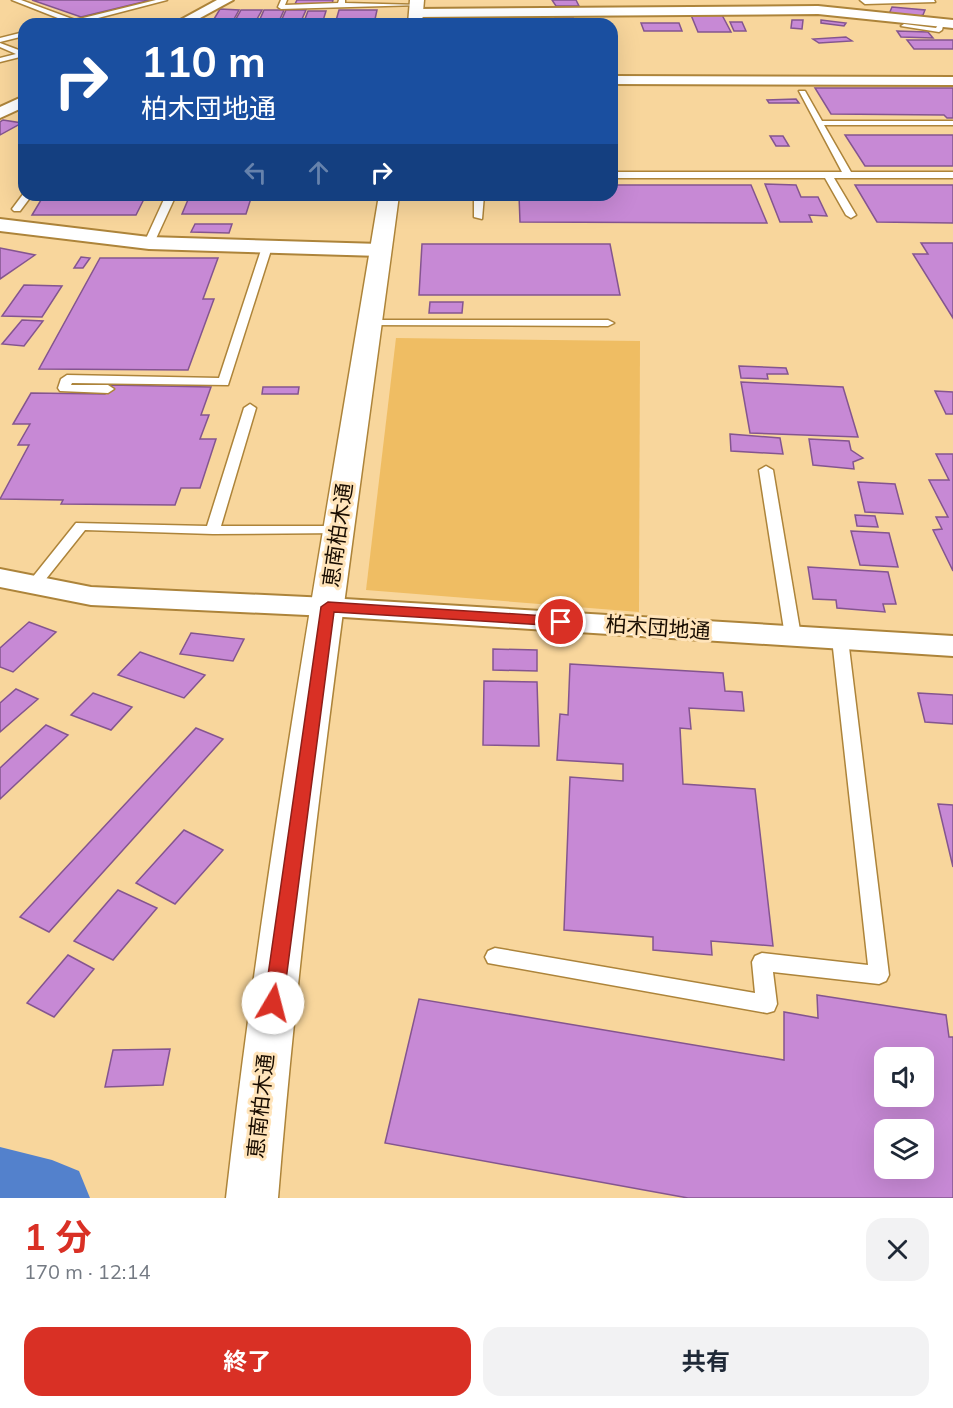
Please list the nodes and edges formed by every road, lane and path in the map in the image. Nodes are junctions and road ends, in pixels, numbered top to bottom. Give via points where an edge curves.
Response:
1 (15, 0) edge
2 (164, 0) edge
3 (227, 0) edge
4 (284, 0) edge
5 (863, 0) edge
6 (930, 0) edge
7 (341, 2) edge
8 (387, 2) edge
9 (416, 10) edge
10 (64, 18) edge
11 (91, 18) edge
12 (191, 18) edge
13 (947, 23) edge
14 (904, 26) dead end
15 (18, 36) edge
16 (0, 42) edge
17 (18, 51) edge
18 (18, 55) edge
19 (0, 60) edge
20 (618, 80) edge
21 (953, 81) edge
22 (802, 93) dead end
23 (18, 104) edge
24 (0, 113) edge
25 (819, 123) junction
26 (953, 123) edge
27 (618, 175) edge
28 (828, 175) junction
29 (848, 175) junction
30 (953, 175) edge
31 (23, 201) edge
32 (168, 201) edge
33 (388, 201) edge
34 (479, 201) edge
35 (17, 209) dead end
36 (851, 215) dead end
37 (479, 218) dead end
38 (1, 225) edge
39 (149, 243) junction
40 (267, 247) junction
41 (380, 250) junction
42 (369, 323) junction
43 (608, 323) dead end
44 (108, 389) dead end
45 (250, 408) dead end
46 (766, 470) dead end
47 (213, 530) junction
48 (339, 530) junction
49 (0, 578) edge
50 (33, 586) junction
51 (328, 607) junction
52 (793, 636) junction
53 (840, 639) junction
54 (953, 646) edge
55 (495, 957) dead end
56 (252, 1198) edge

1 - 10 lane
2 - 11 lane
3 - 12 street
4 - 7 lane via 281,7
5 - 6 lane
7 - 8 lane
8 - 9 lane
9 - 13 street via 818,10
13 - 14 lane via 939,30
15 - 16 lane
16 - 17 lane
18 - 19 lane
20 - 21 street
22 - 25 lane
23 - 24 street
25 - 26 lane
25 - 29 lane
27 - 28 lane
28 - 29 lane
28 - 36 lane
29 - 30 lane
31 - 35 lane
32 - 39 lane
33 - 41 street, 恵南柏木通
34 - 37 lane
38 - 39 street
39 - 40 street
40 - 41 street
40 - 44 lane via 224,382 67,379 64,388
41 - 42 street, 恵南柏木通
42 - 43 lane
42 - 48 street, 恵南柏木通
45 - 47 lane
46 - 52 lane
47 - 48 lane
47 - 50 lane via 81,526
48 - 51 street, 恵南柏木通
49 - 50 street, 柏木団地通
50 - 51 street, 柏木団地通 via 92,596
51 - 52 street, 柏木団地通
51 - 56 street, 恵南柏木通 via 264,1073
52 - 53 street, 柏木団地通
53 - 54 street, 柏木団地通
53 - 55 lane via 879,975 762,962 767,1004

